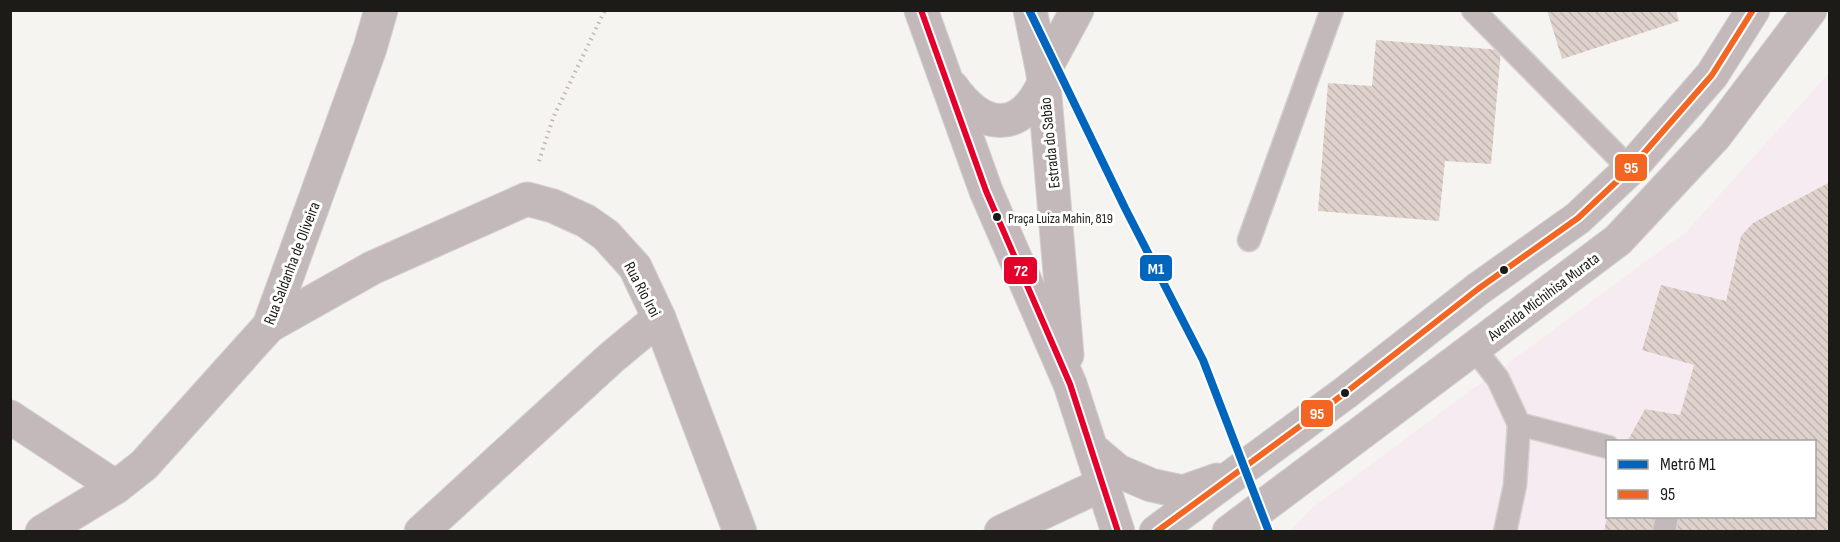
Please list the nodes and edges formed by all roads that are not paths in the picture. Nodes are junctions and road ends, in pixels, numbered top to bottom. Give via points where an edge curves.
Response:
1 (381, 10) edge
2 (921, 10) edge
3 (1030, 10) edge
4 (1077, 10) edge
5 (1332, 10) edge
6 (1473, 10) edge
7 (1753, 10) edge
8 (1810, 10) edge
9 (944, 76) junction
10 (1043, 79) junction
11 (1630, 169) junction
12 (1249, 240) dead end
13 (659, 318) junction
14 (269, 326) junction
15 (1474, 348) junction
16 (1070, 384) junction
17 (10, 417) edge
18 (1520, 424) junction
19 (1606, 446) edge
20 (1092, 449) junction
21 (1233, 475) junction
22 (1103, 484) junction
23 (116, 487) junction
24 (42, 531) edge
25 (421, 531) edge
26 (740, 531) edge
27 (1001, 531) edge
28 (1118, 531) edge
29 (1156, 531) edge
30 (1229, 531) edge
31 (1505, 531) edge

1 - 14 street, Rua Saldanha de Oliveira
2 - 9 street, Estrada do Sabão
3 - 10 street, Estrada do Sabão
4 - 10 street
5 - 12 lane
6 - 11 lane
7 - 11 street via 1712,75
8 - 15 street, Avenida Michihisa Murata via 1715,136 1618,240
9 - 10 street via 959,98 989,121 1027,111
9 - 16 street, Estrada do Sabão via 986,191
10 - 16 street, Estrada do Sabão
11 - 21 street via 1578,218
13 - 14 street, Rua Rio Iroi via 634,267 606,235 574,214 527,199 372,268
13 - 25 street
13 - 26 street, Rua Rio Iroi
14 - 23 street, Rua Saldanha de Oliveira via 144,465
15 - 18 lane via 1498,379
15 - 30 street, Avenida Michihisa Murata
16 - 20 street, Estrada do Sabão
17 - 23 street
18 - 19 lane
18 - 31 lane via 1515,485
20 - 21 street via 1118,471 1151,485 1183,492
20 - 22 street, Estrada do Sabão
21 - 29 street
22 - 27 street
22 - 28 street, Estrada do Sabão
23 - 24 street, Rua Saldanha de Oliveira

